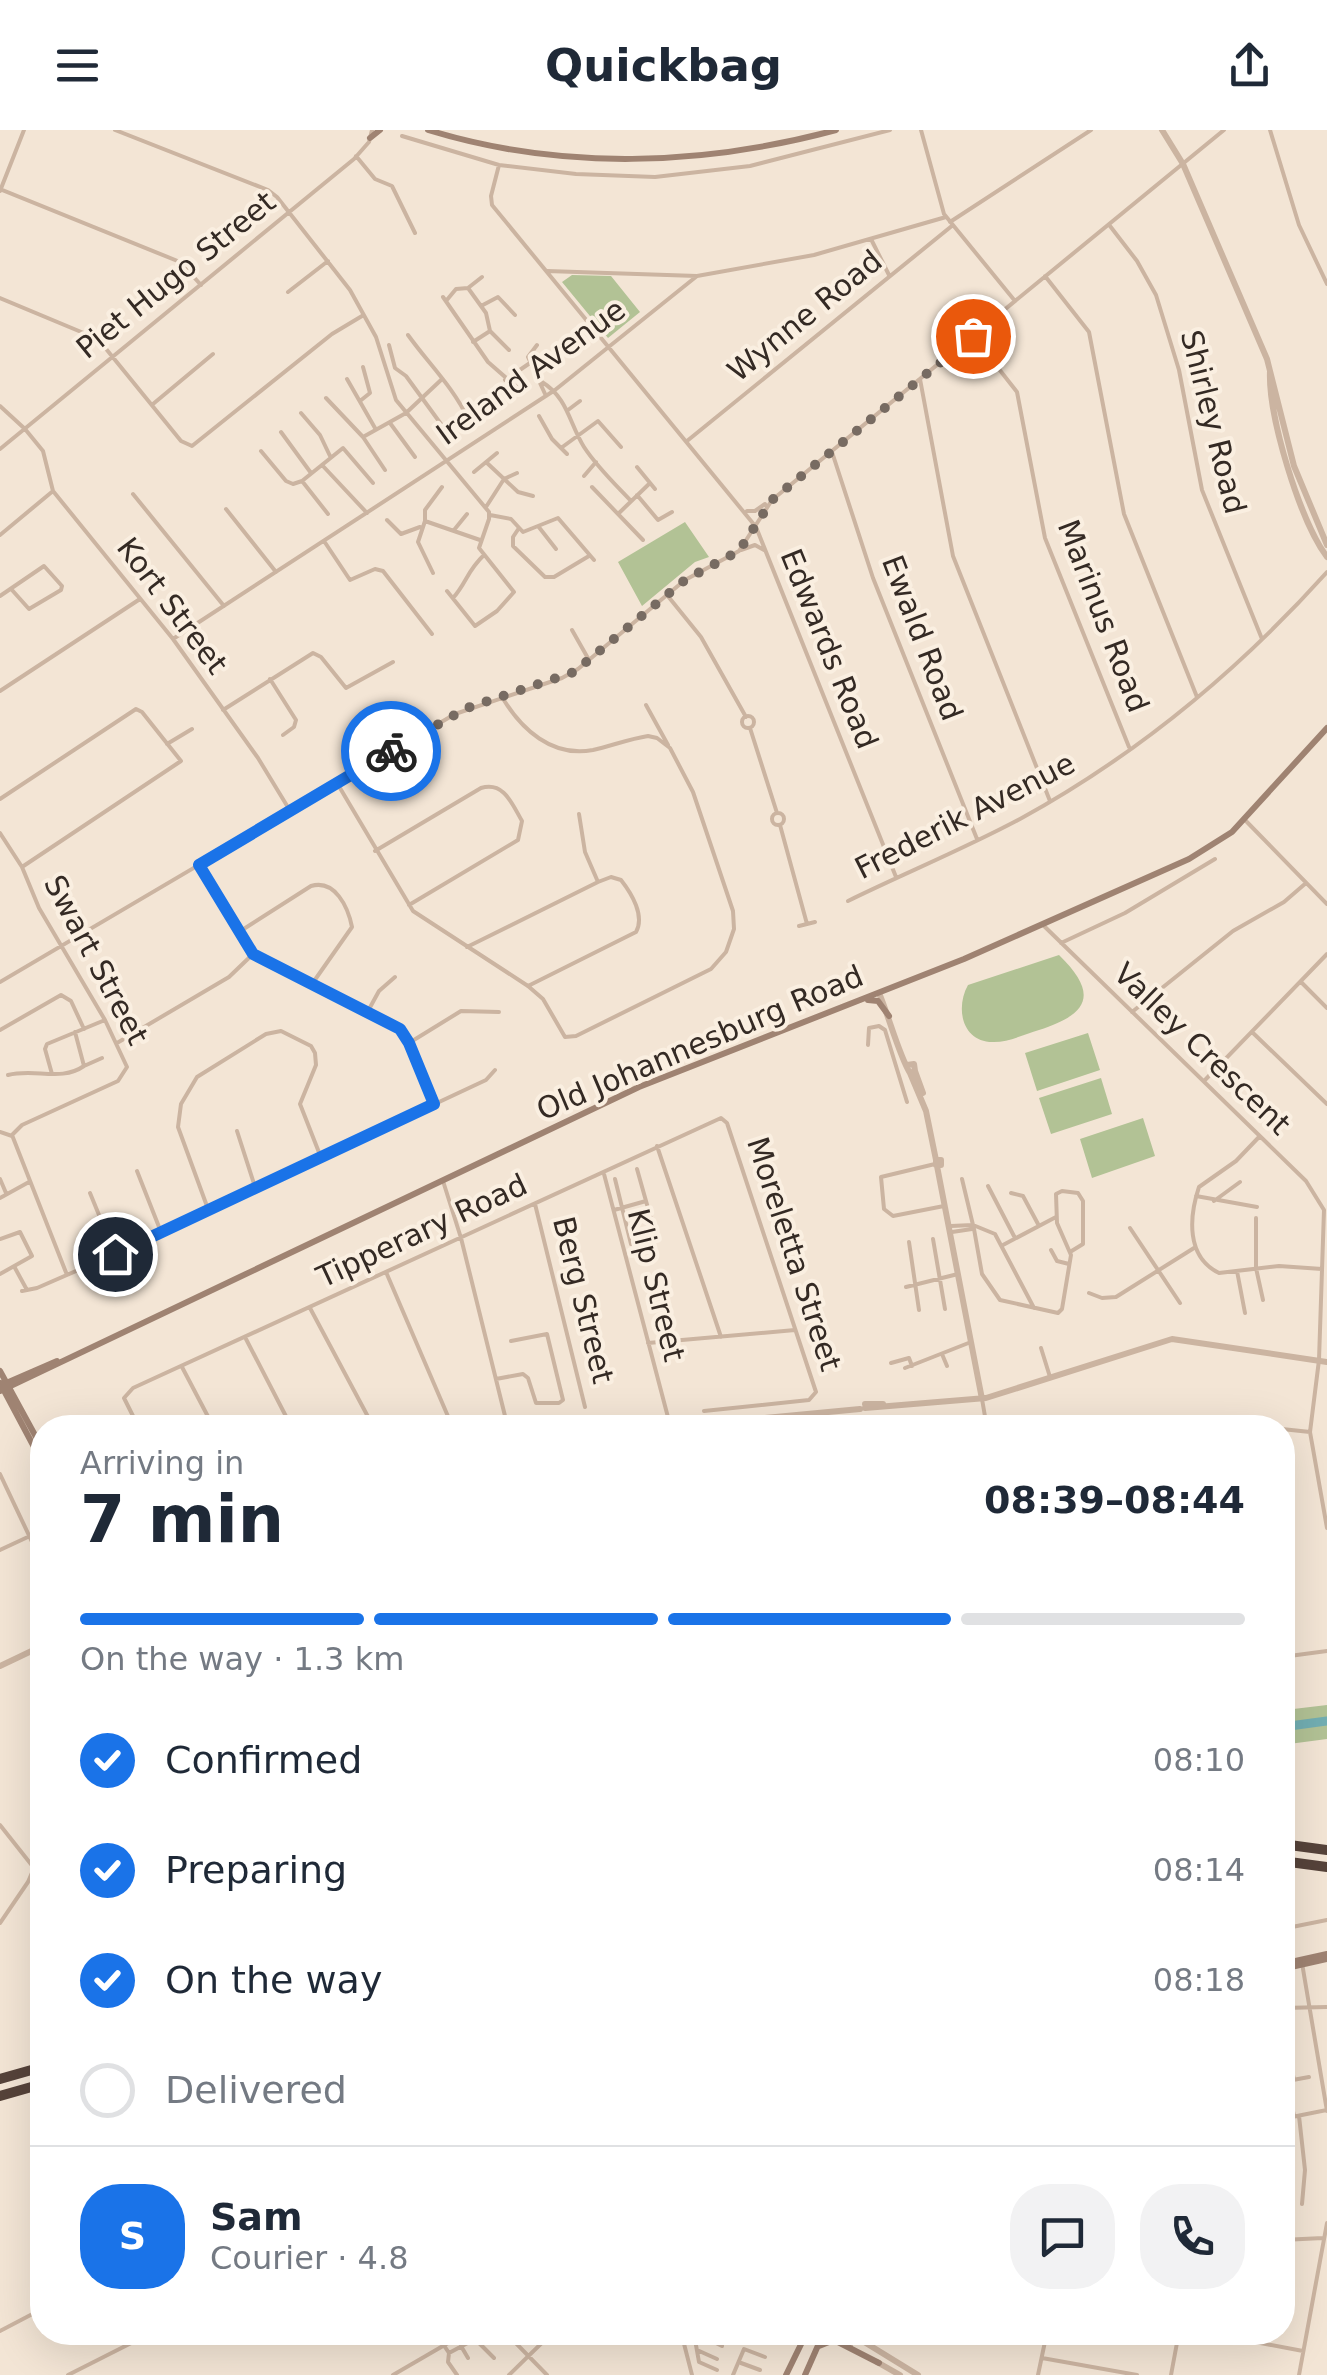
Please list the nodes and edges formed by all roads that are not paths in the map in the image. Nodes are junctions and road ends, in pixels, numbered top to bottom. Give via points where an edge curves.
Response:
1 (24, 130) edge
2 (115, 130) edge
3 (416, 130) edge
4 (428, 130) edge
5 (836, 130) edge
6 (890, 130) edge
7 (921, 130) edge
8 (1091, 130) edge
9 (1162, 130) edge
10 (1224, 130) edge
11 (1270, 130) edge
12 (374, 133) edge
13 (445, 135) junction
14 (402, 136) dead end
15 (356, 156) junction
16 (1183, 164) junction
17 (499, 165) junction
18 (0, 190) edge
19 (289, 212) junction
20 (950, 222) junction
21 (1108, 224) junction
22 (416, 233) dead end
23 (871, 239) junction
24 (328, 261) junction
25 (546, 271) junction
26 (697, 276) junction
27 (890, 276) junction
28 (1046, 276) junction
29 (482, 277) dead end
30 (1327, 284) edge
31 (200, 285) junction
32 (468, 288) junction
33 (288, 292) dead end
34 (0, 298) edge
35 (1015, 301) junction
36 (481, 306) junction
37 (514, 315) dead end
38 (363, 316) junction
39 (490, 331) junction
40 (408, 335) dead end
41 (973, 336) junction
42 (472, 342) junction
43 (389, 345) dead end
44 (538, 345) dead end
45 (608, 348) junction
46 (509, 350) dead end
47 (213, 354) dead end
48 (113, 356) junction
49 (530, 363) junction
50 (364, 367) dead end
51 (1270, 370) junction
52 (920, 379) junction
53 (348, 380) dead end
54 (441, 380) junction
55 (506, 380) junction
56 (542, 382) junction
57 (520, 390) dead end
58 (555, 390) junction
59 (546, 396) junction
60 (422, 397) junction
61 (326, 398) dead end
62 (360, 401) junction
63 (580, 401) dead end
64 (153, 404) junction
65 (0, 406) edge
66 (568, 410) junction
67 (406, 413) junction
68 (301, 414) dead end
69 (540, 416) dead end
70 (468, 419) dead end
71 (390, 423) junction
72 (25, 428) junction
73 (374, 428) junction
74 (280, 432) dead end
75 (449, 435) dead end
76 (578, 435) junction
77 (363, 437) junction
78 (687, 441) junction
79 (621, 447) dead end
80 (561, 448) junction
81 (0, 449) edge
82 (262, 451) dead end
83 (832, 452) junction
84 (497, 453) dead end
85 (567, 454) dead end
86 (330, 456) junction
87 (415, 456) dead end
88 (445, 462) junction
89 (486, 462) junction
90 (596, 462) junction
91 (322, 465) junction
92 (637, 467) dead end
93 (385, 470) dead end
94 (474, 472) dead end
95 (517, 473) dead end
96 (311, 474) junction
97 (584, 476) dead end
98 (504, 480) junction
99 (302, 481) junction
100 (373, 483) dead end
101 (650, 483) junction
102 (442, 487) dead end
103 (592, 487) dead end
104 (655, 489) dead end
105 (54, 490) junction
106 (133, 494) dead end
107 (637, 494) junction
108 (533, 496) dead end
109 (772, 500) junction
110 (631, 501) junction
111 (486, 508) junction
112 (226, 509) dead end
113 (742, 509) junction
114 (672, 512) dead end
115 (367, 513) junction
116 (328, 514) dead end
117 (467, 514) dead end
118 (618, 514) junction
119 (490, 516) junction
120 (387, 520) dead end
121 (423, 524) junction
122 (538, 526) junction
123 (756, 527) junction
124 (519, 528) junction
125 (454, 530) junction
126 (0, 535) edge
127 (481, 540) junction
128 (643, 540) dead end
129 (324, 541) junction
130 (1327, 545) edge
131 (556, 548) dead end
132 (739, 551) junction
133 (767, 553) junction
134 (484, 555) junction
135 (1327, 557) edge
136 (276, 572) junction
137 (433, 572) dead end
138 (1327, 572) edge
139 (12, 590) junction
140 (447, 591) dead end
141 (667, 595) junction
142 (0, 596) edge
143 (453, 598) junction
144 (140, 600) junction
145 (224, 606) junction
146 (572, 630) dead end
147 (432, 634) dead end
148 (172, 639) junction
149 (1262, 639) junction
150 (590, 660) junction
151 (393, 662) dead end
152 (270, 680) junction
153 (0, 692) edge
154 (502, 697) junction
155 (1197, 697) junction
156 (646, 706) dead end
157 (223, 710) junction
158 (1327, 728) edge
159 (192, 729) dead end
160 (284, 735) dead end
161 (167, 744) junction
162 (670, 748) junction
163 (1129, 748) junction
164 (336, 783) junction
165 (0, 800) edge
166 (1050, 801) junction
167 (290, 810) junction
168 (578, 814) dead end
169 (1245, 820) junction
170 (0, 833) edge
171 (976, 839) junction
172 (374, 850) junction
173 (1215, 859) dead end
174 (199, 865) junction
175 (22, 866) junction
176 (896, 878) junction
177 (598, 882) junction
178 (1306, 882) junction
179 (848, 901) dead end
180 (1327, 904) edge
181 (409, 906) junction
182 (815, 922) dead end
183 (807, 924) junction
184 (799, 926) dead end
185 (1044, 926) junction
186 (238, 932) junction
187 (1061, 943) junction
188 (62, 945) junction
189 (466, 947) junction
190 (253, 954) junction
191 (1327, 954) edge
192 (395, 977) dead end
193 (0, 982) edge
194 (1301, 982) junction
195 (312, 984) junction
196 (528, 986) junction
197 (881, 992) junction
198 (855, 1002) junction
199 (1327, 1008) edge
200 (368, 1011) junction
201 (499, 1012) dead end
202 (1132, 1012) junction
203 (889, 1016) junction
204 (105, 1020) junction
205 (84, 1028) junction
206 (0, 1030) edge
207 (75, 1032) junction
208 (1252, 1032) junction
209 (117, 1043) junction
210 (409, 1043) junction
211 (868, 1045) dead end
212 (102, 1058) dead end
213 (84, 1066) junction
214 (909, 1068) junction
215 (495, 1070) dead end
216 (896, 1072) junction
217 (52, 1074) junction
218 (8, 1075) dead end
219 (1203, 1082) junction
220 (907, 1102) dead end
221 (434, 1104) junction
222 (1327, 1104) edge
223 (727, 1123) joint
224 (0, 1132) edge
225 (237, 1132) dead end
226 (12, 1136) junction
227 (1260, 1136) junction
228 (657, 1146) junction
229 (320, 1156) junction
230 (938, 1163) junction
231 (637, 1168) dead end
232 (137, 1171) dead end
233 (604, 1172) junction
234 (0, 1178) edge
235 (615, 1179) dead end
236 (962, 1179) dead end
237 (443, 1180) junction
238 (29, 1182) junction
239 (1240, 1182) dead end
240 (988, 1186) dead end
241 (255, 1187) junction
242 (90, 1193) dead end
243 (1011, 1193) dead end
244 (7, 1194) junction
245 (1196, 1196) junction
246 (0, 1198) edge
247 (1214, 1200) junction
248 (646, 1201) junction
249 (535, 1204) junction
250 (944, 1206) junction
251 (1257, 1206) dead end
252 (622, 1208) junction
253 (208, 1209) junction
254 (1325, 1209) edge
255 (614, 1210) junction
256 (1056, 1217) junction
257 (1256, 1218) dead end
258 (1009, 1226) junction
259 (1039, 1226) junction
260 (974, 1227) junction
261 (950, 1228) junction
262 (1130, 1228) dead end
263 (161, 1232) junction
264 (992, 1232) junction
265 (656, 1237) dead end
266 (461, 1238) junction
267 (1015, 1238) junction
268 (0, 1239) edge
269 (932, 1239) dead end
270 (909, 1242) dead end
271 (631, 1244) dead end
272 (1001, 1246) junction
273 (1194, 1248) junction
274 (1051, 1250) dead end
275 (1070, 1252) junction
276 (115, 1254) junction
277 (1070, 1264) junction
278 (15, 1268) junction
279 (1256, 1268) junction
280 (1322, 1268) junction
281 (1160, 1270) junction
282 (1237, 1271) junction
283 (386, 1272) junction
284 (0, 1274) edge
285 (958, 1274) junction
286 (67, 1275) junction
287 (1324, 1277) edge
288 (940, 1278) junction
289 (915, 1286) junction
290 (906, 1287) dead end
291 (1089, 1293) dead end
292 (1263, 1300) dead end
293 (1180, 1303) dead end
294 (310, 1308) junction
295 (1034, 1308) junction
296 (945, 1309) dead end
297 (919, 1310) dead end
298 (1246, 1314) dead end
299 (795, 1330) junction
300 (721, 1336) junction
301 (245, 1338) junction
302 (511, 1341) dead end
303 (970, 1342) junction
304 (648, 1344) junction
305 (1041, 1348) dead end
306 (942, 1354) junction
307 (1323, 1361) edge
308 (891, 1363) dead end
309 (947, 1366) dead end
310 (182, 1367) junction
311 (0, 1371) edge
312 (1050, 1377) junction
313 (496, 1379) junction
314 (3, 1386) edge
315 (981, 1397) junction
316 (585, 1407) dead end
317 (704, 1411) dead end
318 (133, 1415) edge
319 (207, 1415) edge
320 (285, 1415) edge
321 (367, 1415) edge
322 (447, 1415) edge
323 (505, 1415) edge
324 (665, 1415) edge
325 (773, 1415) edge
326 (984, 1415) edge
327 (30, 1429) edge
328 (1295, 1430) edge
329 (1310, 1432) junction
330 (30, 1439) edge
331 (0, 1474) edge
332 (1327, 1528) edge
333 (30, 1536) joint
334 (0, 1550) edge
335 (30, 1650) edge
336 (1327, 1652) edge
337 (1295, 1656) edge
338 (0, 1664) edge
339 (0, 1825) edge
340 (1295, 1846) edge
341 (1327, 1850) edge
342 (1295, 1862) edge
343 (30, 1863) edge
344 (1327, 1866) edge
345 (30, 1877) edge
346 (1327, 1920) edge
347 (0, 1923) edge
348 (1295, 1926) edge
349 (1327, 1957) edge
350 (1301, 1962) junction
351 (1295, 1963) edge
352 (1309, 2007) junction
353 (1327, 2007) edge
354 (1295, 2008) edge
355 (30, 2070) edge
356 (1309, 2078) dead end
357 (0, 2079) edge
358 (1295, 2080) edge
359 (30, 2087) edge
360 (0, 2096) edge
361 (1327, 2111) edge
362 (1295, 2113) edge
363 (1296, 2116) junction
364 (1302, 2204) dead end
365 (1327, 2224) edge
366 (1324, 2238) junction
367 (1295, 2239) edge
368 (1325, 2248) edge
369 (30, 2315) edge
370 (0, 2330) edge
371 (127, 2345) edge
372 (449, 2345) edge
373 (482, 2345) edge
374 (517, 2345) edge
375 (539, 2345) edge
376 (684, 2345) edge
377 (695, 2345) edge
378 (801, 2345) edge
379 (844, 2345) edge
380 (849, 2345) edge
381 (869, 2345) edge
382 (1044, 2345) edge
383 (1177, 2345) edge
384 (1271, 2345) edge
385 (461, 2346) joint
386 (819, 2346) edge
387 (445, 2348) junction
388 (696, 2350) junction
389 (1303, 2351) junction
390 (449, 2354) junction
391 (528, 2356) junction
392 (468, 2358) dead end
393 (494, 2358) dead end
394 (765, 2358) dead end
395 (1042, 2358) junction
396 (717, 2360) dead end
397 (739, 2362) junction
398 (879, 2363) junction
399 (717, 2370) dead end
400 (760, 2370) dead end
401 (735, 2374) edge
402 (68, 2375) edge
403 (393, 2375) edge
404 (458, 2375) edge
405 (508, 2375) edge
406 (546, 2375) edge
407 (692, 2375) edge
408 (786, 2375) edge
409 (806, 2375) edge
410 (900, 2375) edge
411 (918, 2375) edge
412 (1038, 2375) edge
413 (1137, 2375) edge
414 (1171, 2375) edge
415 (1300, 2375) edge

1 - 18 street
2 - 19 street via 268,190
3 - 13 main road
4 - 13 main road
5 - 13 main road via 713,156 630,160 527,153
6 - 17 street via 708,173 623,177
7 - 20 street
8 - 20 street, Ireland Avenue
9 - 16 street
10 - 16 street
11 - 30 street via 1298,225
12 - 15 street, Piet Hugo Street
14 - 17 street
15 - 19 street, Piet Hugo Street
15 - 22 street via 375,179 392,186
16 - 21 street
16 - 51 street
17 - 25 street, Edwards Road via 492,205
18 - 31 street via 180,262
19 - 24 street
19 - 31 street, Piet Hugo Street
20 - 23 street, Ireland Avenue
20 - 27 street, Wynne Road
20 - 35 street
21 - 28 street
21 - 149 street, Shirley Road via 1154,288 1179,370 1202,490
23 - 26 street, Ireland Avenue
23 - 27 street
24 - 33 street
24 - 38 street
25 - 26 street
25 - 45 street, Edwards Road
26 - 45 street, Ireland Avenue
27 - 78 street, Wynne Road
28 - 35 street
28 - 155 street via 1088,332 1124,514
29 - 32 street
31 - 48 street, Piet Hugo Street
32 - 36 street
32 - 42 street via 445,299
34 - 48 street via 91,334
35 - 41 street
36 - 37 street via 498,297
36 - 39 street
38 - 64 street via 192,446
38 - 67 street
39 - 42 street
39 - 46 street
40 - 54 street
41 - 52 street
41 - 163 street, Marinus Road via 1016,392 1045,538
42 - 55 street
43 - 60 street via 394,367
44 - 49 street
45 - 58 street, Ireland Avenue
45 - 78 street, Edwards Road
47 - 64 street
48 - 64 street
48 - 72 street, Piet Hugo Street
49 - 55 street
49 - 56 street
50 - 62 street via 370,393
51 - 130 street via 1294,466
51 - 135 street via 1289,472
52 - 83 street
52 - 166 street via 953,556
53 - 62 street
54 - 60 street
54 - 70 street
55 - 57 street
56 - 58 street
56 - 59 street
58 - 59 street, Ireland Avenue
58 - 66 street
59 - 88 street, Ireland Avenue
60 - 67 street
60 - 75 street
61 - 77 street
62 - 73 street
63 - 66 street
65 - 72 street, Kort Street
66 - 76 street
67 - 71 street
67 - 88 street
68 - 86 street
69 - 80 street
71 - 73 street
71 - 87 street
72 - 81 street, Piet Hugo Street
72 - 105 street, Kort Street via 44,454
73 - 77 street
74 - 96 street
76 - 79 street via 598,421
76 - 80 street
76 - 90 street
77 - 93 street
78 - 113 street, Edwards Road
80 - 85 street
82 - 99 street via 288,483
83 - 109 street
83 - 171 street, Ewald Road via 873,578
84 - 89 street
86 - 91 street
86 - 100 street via 345,449
88 - 111 street
88 - 115 street, Ireland Avenue
89 - 94 street
89 - 98 street
90 - 97 street
90 - 110 street
91 - 96 street
91 - 115 street
92 - 101 street
95 - 98 street
96 - 99 street
98 - 108 street
98 - 111 street
99 - 116 street
101 - 104 street
101 - 107 street
102 - 121 street
103 - 118 street
105 - 126 street
105 - 144 street, Kort Street
106 - 145 street
107 - 110 street
107 - 114 street via 658,520
109 - 113 street via 755,511
109 - 123 street
110 - 118 street
111 - 119 street
112 - 136 street
113 - 123 street, Edwards Road
115 - 129 street, Ireland Avenue
117 - 125 street
118 - 128 street
119 - 124 street via 511,518
119 - 127 street
120 - 121 street via 401,534
121 - 125 street
121 - 137 street via 420,549
122 - 124 street
122 - 124 street via 559,518 592,558 545,578 514,546
122 - 131 street
123 - 132 street
123 - 133 street, Edwards Road
125 - 127 street
127 - 134 street
129 - 136 street, Ireland Avenue
129 - 147 street via 350,580 383,571
132 - 133 street via 758,545
132 - 141 street
133 - 176 street, Edwards Road
134 - 143 street
134 - 143 street via 514,593 476,626
136 - 145 street, Ireland Avenue
138 - 149 street, Frederik Avenue
139 - 139 street via 30,609 62,588 44,566
139 - 142 street
140 - 143 street
141 - 150 street
141 - 183 street via 707,646 746,717 742,724 750,728
144 - 148 street, Kort Street
144 - 153 street
145 - 148 street, Ireland Avenue
146 - 150 street
148 - 157 street, Kort Street
149 - 155 street, Frederik Avenue
150 - 154 street via 562,678
151 - 152 street via 346,688 314,652
152 - 157 street
152 - 160 street via 296,720
154 - 162 street via 521,726 550,745 584,751 650,736
154 - 164 street via 456,714
155 - 163 street, Frederik Avenue
156 - 162 street
157 - 167 street, Kort Street
158 - 169 main road, Old Johannesburg Road
159 - 161 street
161 - 165 street via 136,709
161 - 175 street via 182,762
162 - 196 street via 693,792 733,910 726,952 711,969 571,1038 560,1034 544,999
163 - 166 street, Frederik Avenue
164 - 167 street
164 - 172 street
166 - 171 street, Frederik Avenue
167 - 174 street
168 - 177 street
169 - 178 street
169 - 185 main road, Old Johannesburg Road via 1189,860
170 - 175 street, Swart Street
171 - 176 street, Frederik Avenue
172 - 181 street
172 - 181 street via 488,785 503,791 522,821 521,835
173 - 187 street via 1125,914
174 - 186 street
174 - 188 street
175 - 188 street, Swart Street
176 - 179 street, Frederik Avenue
177 - 189 street
177 - 196 street via 610,877 624,883 639,928
178 - 180 street
178 - 202 street
181 - 189 street
182 - 183 street
183 - 184 street
185 - 187 street, Valley Crescent
185 - 197 main road, Old Johannesburg Road
186 - 190 street
186 - 195 street via 311,886 332,888 352,927
187 - 202 street, Valley Crescent
188 - 193 street
188 - 204 street, Swart Street
189 - 196 street
190 - 195 street
190 - 209 street via 230,977
191 - 194 street
192 - 200 street
194 - 199 street
194 - 208 street
195 - 200 street
197 - 198 main road, Old Johannesburg Road
197 - 203 street
197 - 214 street
198 - 203 main road via 876,1000
198 - 237 main road, Old Johannesburg Road via 639,1087
200 - 210 street via 395,1025
201 - 210 street via 460,1011
202 - 219 street, Valley Crescent
203 - 214 street
204 - 205 street
204 - 209 street, Swart Street
205 - 206 street via 71,1001 60,995
205 - 207 street
207 - 213 street
207 - 217 street via 45,1046
208 - 219 street
208 - 222 street
209 - 226 street, Swart Street via 127,1068 122,1078
210 - 221 street
211 - 216 street via 869,1028 882,1028
212 - 213 street
213 - 217 street
214 - 216 street
214 - 230 street
215 - 221 street via 488,1080
216 - 220 street
217 - 218 street
219 - 227 street, Valley Crescent
221 - 229 street
223 - 228 street, Tipperary Road via 717,1118
223 - 299 street, Moreletta Street
224 - 226 street
225 - 241 street
226 - 238 street
227 - 245 street
227 - 254 street, Valley Crescent
228 - 233 street, Tipperary Road
228 - 300 street
229 - 241 street
229 - 253 street via 300,1104 316,1065 314,1050 272,1032 202,1073 181,1104 180,1136
230 - 250 street
230 - 250 street via 882,1177 884,1209 893,1216
230 - 261 street
231 - 248 street
232 - 263 street
233 - 249 street, Tipperary Road
233 - 255 street, Klip Street
234 - 244 street
235 - 252 street
236 - 260 street
237 - 266 street
237 - 314 main road, Old Johannesburg Road
238 - 244 street
238 - 286 street
239 - 247 street
240 - 258 street
241 - 253 street
242 - 276 street
243 - 259 street via 1023,1196
244 - 246 street
245 - 247 street
245 - 273 street
247 - 251 street
248 - 252 street
248 - 265 street
249 - 266 street, Tipperary Road
249 - 316 street, Berg Street
250 - 261 street
252 - 255 street
252 - 271 street
253 - 263 street
254 - 280 street
255 - 304 street, Klip Street
256 - 259 street
256 - 275 street
256 - 275 street via 1056,1194 1080,1195 1084,1244
257 - 279 street
258 - 264 street
258 - 267 street
259 - 267 street
260 - 261 street
260 - 264 street
260 - 295 street via 982,1274 995,1297
261 - 285 street
262 - 281 street
263 - 276 street
264 - 272 street
266 - 283 street, Tipperary Road
266 - 313 street
267 - 272 street
268 - 278 street via 19,1232 28,1243 31,1258
269 - 288 street
270 - 289 street
272 - 295 street
273 - 281 street
273 - 282 street via 1214,1271
274 - 277 street via 1057,1261
275 - 277 street
276 - 286 street
277 - 295 street via 1060,1312
278 - 284 street
278 - 286 street via 25,1291
279 - 280 street
279 - 282 street
279 - 292 street
280 - 287 street
281 - 291 street via 1116,1297
281 - 293 street
282 - 298 street
283 - 294 street, Tipperary Road
283 - 322 street
285 - 288 street
285 - 303 street
287 - 307 street
288 - 289 street
288 - 296 street
289 - 290 street
289 - 297 street
294 - 301 street, Tipperary Road
294 - 321 street
299 - 300 street
299 - 317 street, Moreletta Street via 816,1392 812,1398
300 - 304 street
301 - 310 street, Tipperary Road
301 - 320 street
302 - 313 street via 547,1334 563,1400 536,1403 523,1374
303 - 306 street
303 - 315 street
304 - 324 street, Klip Street
305 - 312 street
306 - 308 street via 908,1367 909,1358
306 - 309 street
307 - 312 street via 1178,1338
307 - 329 street
310 - 318 street, Tipperary Road via 133,1388 124,1398
310 - 319 street
311 - 314 main road
312 - 315 street
313 - 323 street
314 - 327 main road
314 - 330 main road
315 - 325 street
315 - 326 street
328 - 329 street
329 - 332 street
331 - 333 street
333 - 334 street
335 - 338 street
336 - 337 street
339 - 343 street
340 - 341 highway
342 - 344 highway
345 - 347 street
346 - 348 street
349 - 350 main road
350 - 351 main road
350 - 352 street
352 - 353 street
352 - 354 street
352 - 361 street
355 - 357 highway
356 - 358 street
359 - 360 highway
361 - 363 street
362 - 363 street
363 - 364 street via 1305,2168
365 - 366 street
366 - 367 street
366 - 368 street
368 - 389 street
369 - 370 street
371 - 402 street
372 - 387 street
373 - 393 street
374 - 391 street
375 - 391 street
376 - 407 street
377 - 388 street
378 - 408 main road
379 - 398 main road
380 - 398 street
381 - 411 street
382 - 395 street
383 - 414 street
384 - 389 street
385 - 390 street
385 - 392 street
386 - 409 main road
387 - 390 street
387 - 403 street
388 - 396 street
388 - 399 street via 700,2363
389 - 415 street
390 - 404 street
391 - 405 street
391 - 406 street
394 - 397 street via 744,2349
395 - 412 street
395 - 413 street
397 - 400 street
397 - 401 street
398 - 410 street

